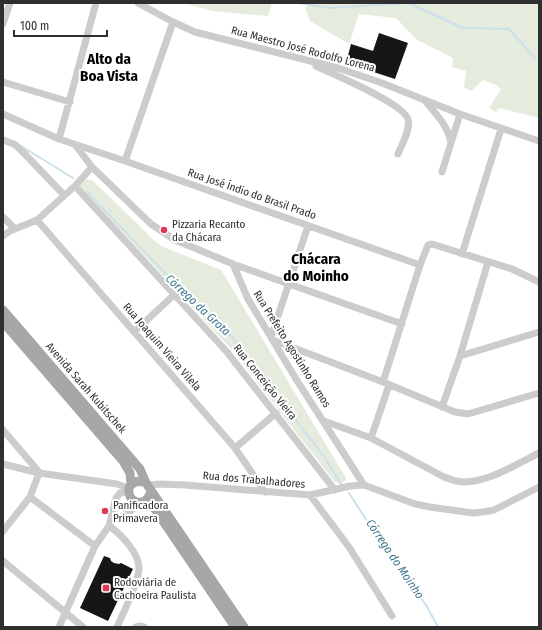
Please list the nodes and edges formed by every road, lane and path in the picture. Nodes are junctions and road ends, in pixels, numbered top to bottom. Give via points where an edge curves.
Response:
1 (10, 3) edge
2 (96, 3) edge
3 (138, 3) edge
4 (173, 22) junction
5 (3, 24) edge
6 (305, 60) junction
7 (3, 82) edge
8 (425, 100) junction
9 (70, 102) junction
10 (3, 114) edge
11 (460, 114) junction
12 (500, 129) junction
13 (59, 139) junction
14 (3, 140) edge
15 (539, 141) edge
16 (451, 143) junction
17 (76, 146) junction
18 (398, 154) dead end
19 (125, 161) junction
20 (92, 167) junction
21 (442, 172) dead end
22 (75, 186) junction
23 (64, 195) junction
24 (3, 217) edge
25 (37, 220) junction
26 (308, 226) junction
27 (14, 230) junction
28 (3, 236) edge
29 (462, 254) junction
30 (488, 262) junction
31 (233, 264) junction
32 (420, 265) junction
33 (539, 282) edge
34 (288, 283) junction
35 (175, 294) junction
36 (3, 310) edge
37 (3, 322) edge
38 (402, 324) junction
39 (134, 332) junction
40 (539, 332) edge
41 (272, 339) junction
42 (460, 356) junction
43 (386, 384) junction
44 (539, 393) edge
45 (442, 407) junction
46 (276, 413) junction
47 (324, 421) junction
48 (3, 430) edge
49 (371, 438) junction
50 (235, 448) junction
51 (539, 453) edge
52 (3, 464) edge
53 (39, 473) junction
54 (364, 485) junction
55 (148, 486) junction
56 (539, 487) edge
57 (130, 488) junction
58 (335, 490) junction
59 (265, 492) junction
60 (310, 495) junction
61 (30, 497) junction
62 (144, 500) junction
63 (110, 524) junction
64 (174, 530) junction
65 (3, 532) edge
66 (95, 546) junction
67 (3, 561) edge
68 (213, 588) junction
69 (65, 613) junction
70 (392, 616) dead end
71 (59, 627) edge
72 (83, 627) edge
73 (117, 627) edge
74 (136, 627) edge
75 (144, 627) edge
76 (235, 627) edge
77 (244, 627) edge

1 - 5 street
2 - 9 street
3 - 4 street, Rua Maestro José Rodolfo Lorena
4 - 6 street, Rua Maestro José Rodolfo Lorena via 196,32
4 - 19 street
6 - 8 street, Rua Maestro José Rodolfo Lorena via 360,75
6 - 18 street via 392,103 405,113 408,124
7 - 9 street
8 - 11 street, Rua Maestro José Rodolfo Lorena
8 - 16 street via 443,123
9 - 13 street
10 - 13 street
11 - 12 street, Rua Maestro José Rodolfo Lorena
11 - 16 street
12 - 15 street, Rua Maestro José Rodolfo Lorena
12 - 29 street
13 - 17 street
14 - 23 street via 20,149
16 - 21 street
17 - 19 street, Rua José Índio do Brasil Prado
17 - 20 street
19 - 26 street, Rua José Índio do Brasil Prado
20 - 22 street
20 - 31 street via 162,232
22 - 23 street
22 - 35 street, Rua Conceição Vieira
23 - 25 street
24 - 27 street
25 - 27 street
25 - 39 street, Rua Joaquim Vieira Vilela
26 - 32 street, Rua José Índio do Brasil Prado
26 - 34 street
27 - 28 street
29 - 30 street
29 - 32 street via 430,244 426,246
30 - 33 street via 520,272
30 - 42 street
31 - 34 street
31 - 41 street, Rua Prefeito Agostinho Ramos via 248,299
32 - 38 street
34 - 38 street
34 - 41 street
35 - 39 street
35 - 46 street, Rua Conceição Vieira via 227,352
36 - 55 main road, Avenida Sarah Kubitschek via 140,469
37 - 57 main road, Avenida Sarah Kubitschek via 123,461 130,473
38 - 43 street
39 - 50 street, Rua Joaquim Vieira Vilela
40 - 42 street
41 - 43 street
41 - 47 street, Rua Prefeito Agostinho Ramos
42 - 45 street
43 - 45 street
43 - 49 street
44 - 45 street via 468,414
46 - 50 street
46 - 58 street, Rua Conceição Vieira
47 - 49 street, Rua Prefeito Agostinho Ramos
47 - 54 street
48 - 53 street
49 - 51 street, Rua Prefeito Agostinho Ramos via 444,477 457,481 475,481 491,476
50 - 59 street, Rua Joaquim Vieira Vilela
52 - 53 street
53 - 57 street
53 - 61 street
54 - 56 street, Rua dos Trabalhadores via 415,504 473,513 494,510
54 - 58 street, Rua dos Trabalhadores
55 - 57 main road via 138,481
55 - 59 street, Rua dos Trabalhadores via 185,485
55 - 62 main road via 150,494
55 - 64 main road, Avenida Sarah Kubitschek
57 - 62 main road via 132,499 136,502
57 - 63 street via 120,492 116,498
58 - 60 street, Rua dos Trabalhadores
59 - 60 street, Rua dos Trabalhadores
60 - 70 street via 353,554
61 - 65 street
61 - 66 street
62 - 63 street
62 - 64 main road, Avenida Sarah Kubitschek
63 - 66 street
63 - 73 street via 123,537 139,567 137,580
64 - 68 main road, Avenida Sarah Kubitschek
66 - 69 street
67 - 69 street
68 - 76 main road, Avenida Sarah Kubitschek
68 - 77 main road, Avenida Sarah Kubitschek
69 - 71 street
69 - 72 street
74 - 75 street

